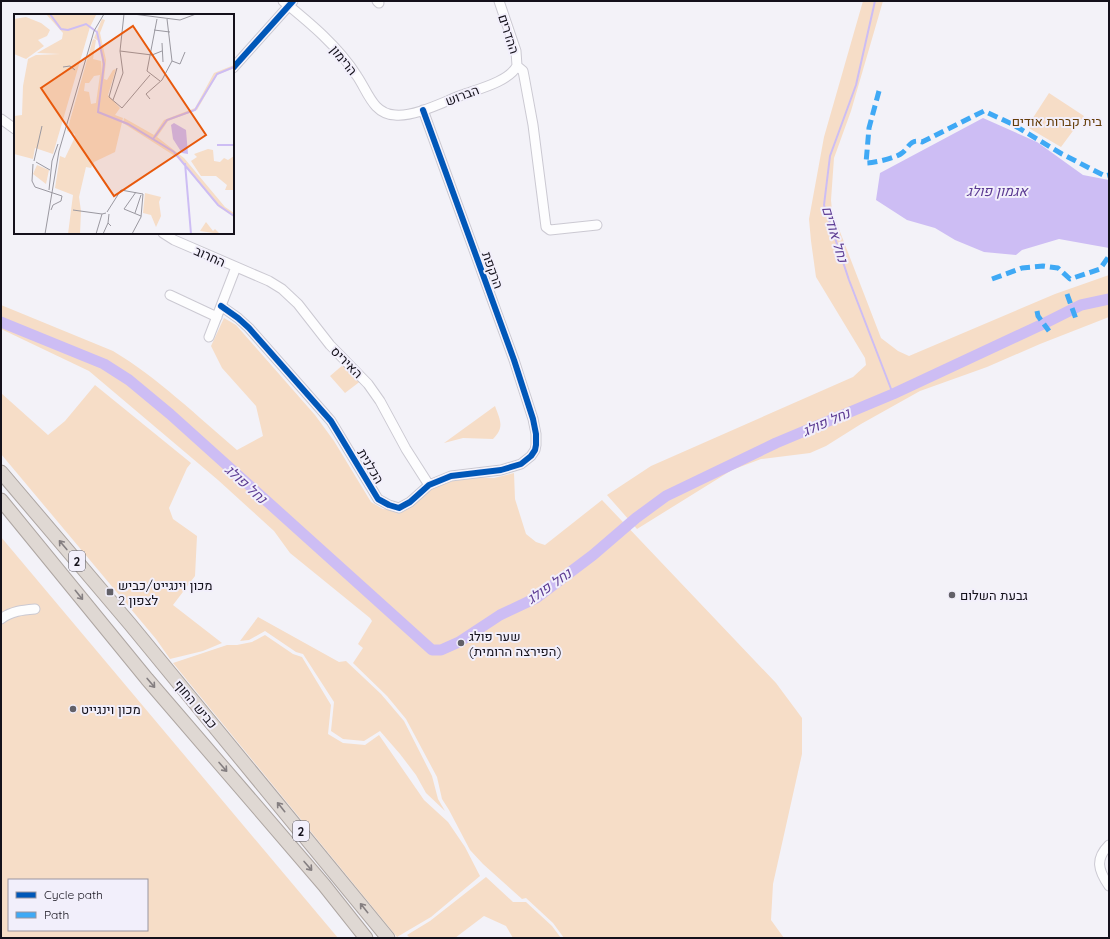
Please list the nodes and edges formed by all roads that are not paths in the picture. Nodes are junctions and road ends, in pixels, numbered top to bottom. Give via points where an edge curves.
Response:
1 (498, 1) edge
2 (288, 3) edge
3 (517, 66) junction
4 (234, 67) edge
5 (423, 110) junction
6 (403, 115) joint
7 (1, 119) edge
8 (14, 128) edge
9 (597, 225) dead end
10 (164, 234) edge
11 (236, 267) junction
12 (170, 295) dead end
13 (221, 306) junction
14 (217, 317) junction
15 (209, 337) dead end
16 (536, 440) joint
17 (1, 472) edge
18 (429, 485) junction
19 (1, 500) edge
20 (35, 609) dead end
21 (1, 619) edge
22 (1109, 845) edge
23 (1109, 886) edge
24 (366, 938) edge
25 (388, 938) edge

1 - 3 street, ההדרים via 516,51
2 - 4 street
2 - 6 street, הרימון via 343,57 377,108 390,114
3 - 5 street, הברוש via 502,80
3 - 9 street, ההדרים via 523,71 533,125 546,227 550,230
5 - 6 street, הברוש
5 - 16 street, הרקפת via 514,360 533,419
7 - 8 street
10 - 11 street, החרוב
11 - 13 street
11 - 18 street, האיריס via 269,281 298,304 330,345 376,394
12 - 14 street
13 - 14 street
13 - 18 street, הכלנית via 249,328 331,421 378,499 388,506 399,508
14 - 15 street
16 - 18 street, הכלנית via 534,453 521,464 501,470 451,476
25 -> 17 highway, כביש החוף / 2
19 -> 24 highway, כביש החוף / 2 via 147,679 324,885
20 - 21 street via 20,610
22 - 23 street via 1099,863 1101,873

